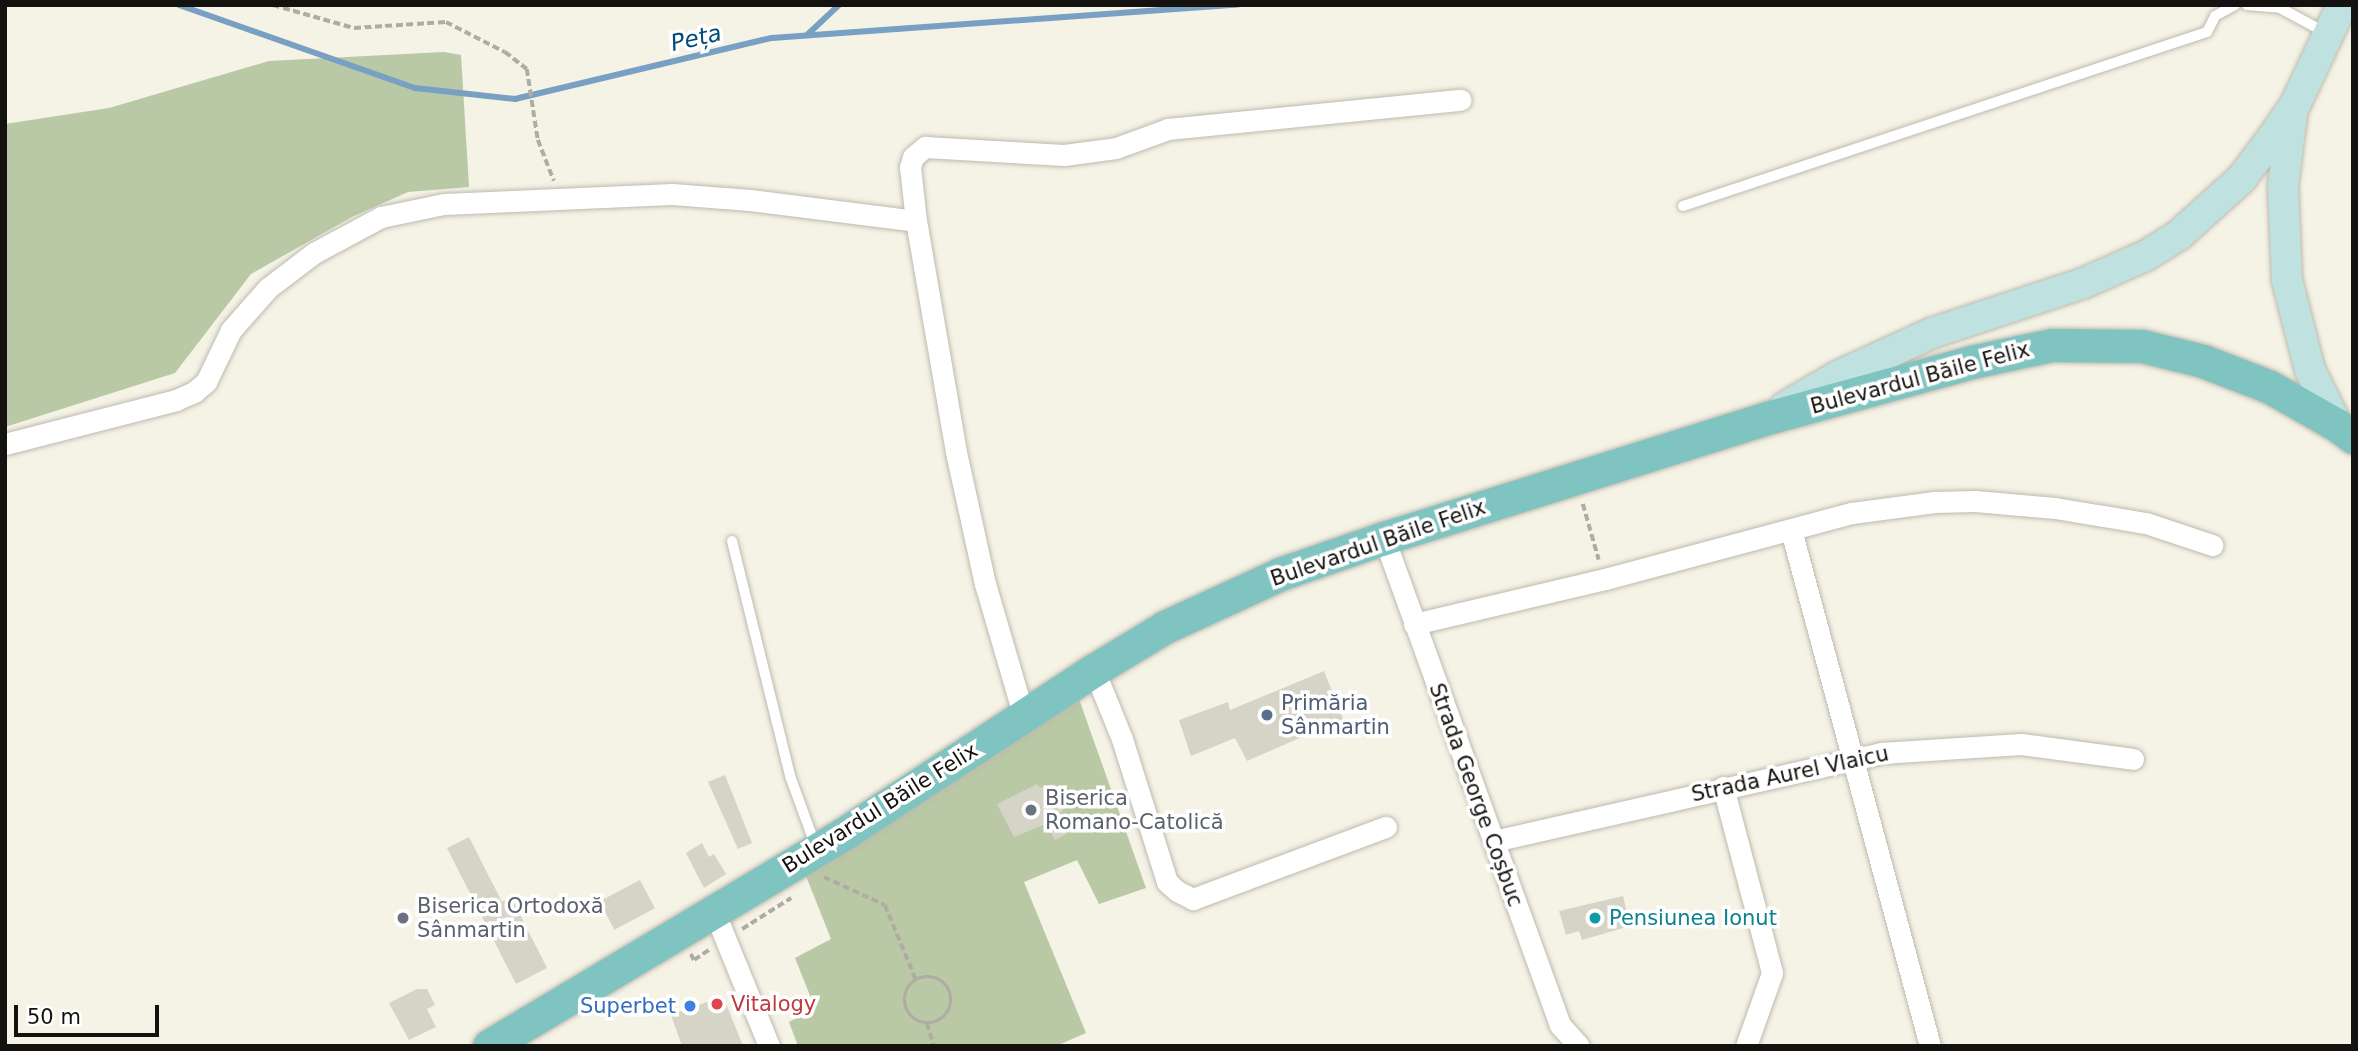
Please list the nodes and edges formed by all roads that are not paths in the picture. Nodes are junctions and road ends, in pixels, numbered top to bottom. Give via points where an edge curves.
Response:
1 (2235, 5) edge
2 (2247, 5) edge
3 (2342, 5) edge
4 (2329, 34) junction
5 (1461, 100) dead end
6 (2294, 105) junction
7 (1683, 206) dead end
8 (916, 221) junction
9 (1767, 418) junction
10 (2345, 431) edge
11 (5, 444) edge
12 (1790, 530) junction
13 (1384, 538) junction
14 (732, 541) dead end
15 (2212, 545) dead end
16 (1414, 624) junction
17 (1094, 670) junction
18 (1024, 717) junction
19 (1854, 758) junction
20 (2133, 760) dead end
21 (1723, 787) junction
22 (1386, 827) dead end
23 (1493, 841) junction
24 (817, 849) junction
25 (720, 925) junction
26 (489, 1046) edge
27 (769, 1046) edge
28 (1579, 1046) edge
29 (1746, 1046) edge
30 (1930, 1046) edge

1 - 7 lane via 2215,16 2207,32
2 - 4 lane via 2280,8
3 - 4 main road
4 - 6 main road
5 - 8 street via 1168,129 1116,148 1064,155 925,147 913,156 910,167
6 - 9 main road via 2235,185 2200,218 2147,255 2074,287 1932,333 1838,376
6 - 10 main road via 2283,186 2287,280 2310,370
8 - 11 street via 672,194 444,204 381,218 314,253 268,288 231,330 206,382 194,392
8 - 18 street via 956,452 985,584
9 - 10 main road, Bulevardul Băile Felix via 2015,351 2106,344 2142,346 2203,361 2270,387
9 - 13 main road, Bulevardul Băile Felix
12 - 15 street via 1891,506 1975,501 2146,523
12 - 16 street
12 - 19 street
13 - 16 street, Strada George Coșbuc
13 - 17 main road, Bulevardul Băile Felix via 1216,601
14 - 24 lane via 790,776
16 - 23 street, Strada George Coșbuc
17 - 18 main road, Bulevardul Băile Felix
17 - 22 street via 1122,738 1167,882 1177,891 1193,899
18 - 24 main road, Bulevardul Băile Felix
19 - 20 street, Strada Aurel Vlaicu via 2021,744
19 - 21 street, Strada Aurel Vlaicu
19 - 30 street
21 - 23 street, Strada Aurel Vlaicu
21 - 29 street via 1772,974
23 - 28 street, Strada George Coșbuc via 1560,1025
24 - 25 main road, Bulevardul Băile Felix
25 - 26 main road, Bulevardul Băile Felix via 680,932
25 - 27 street

